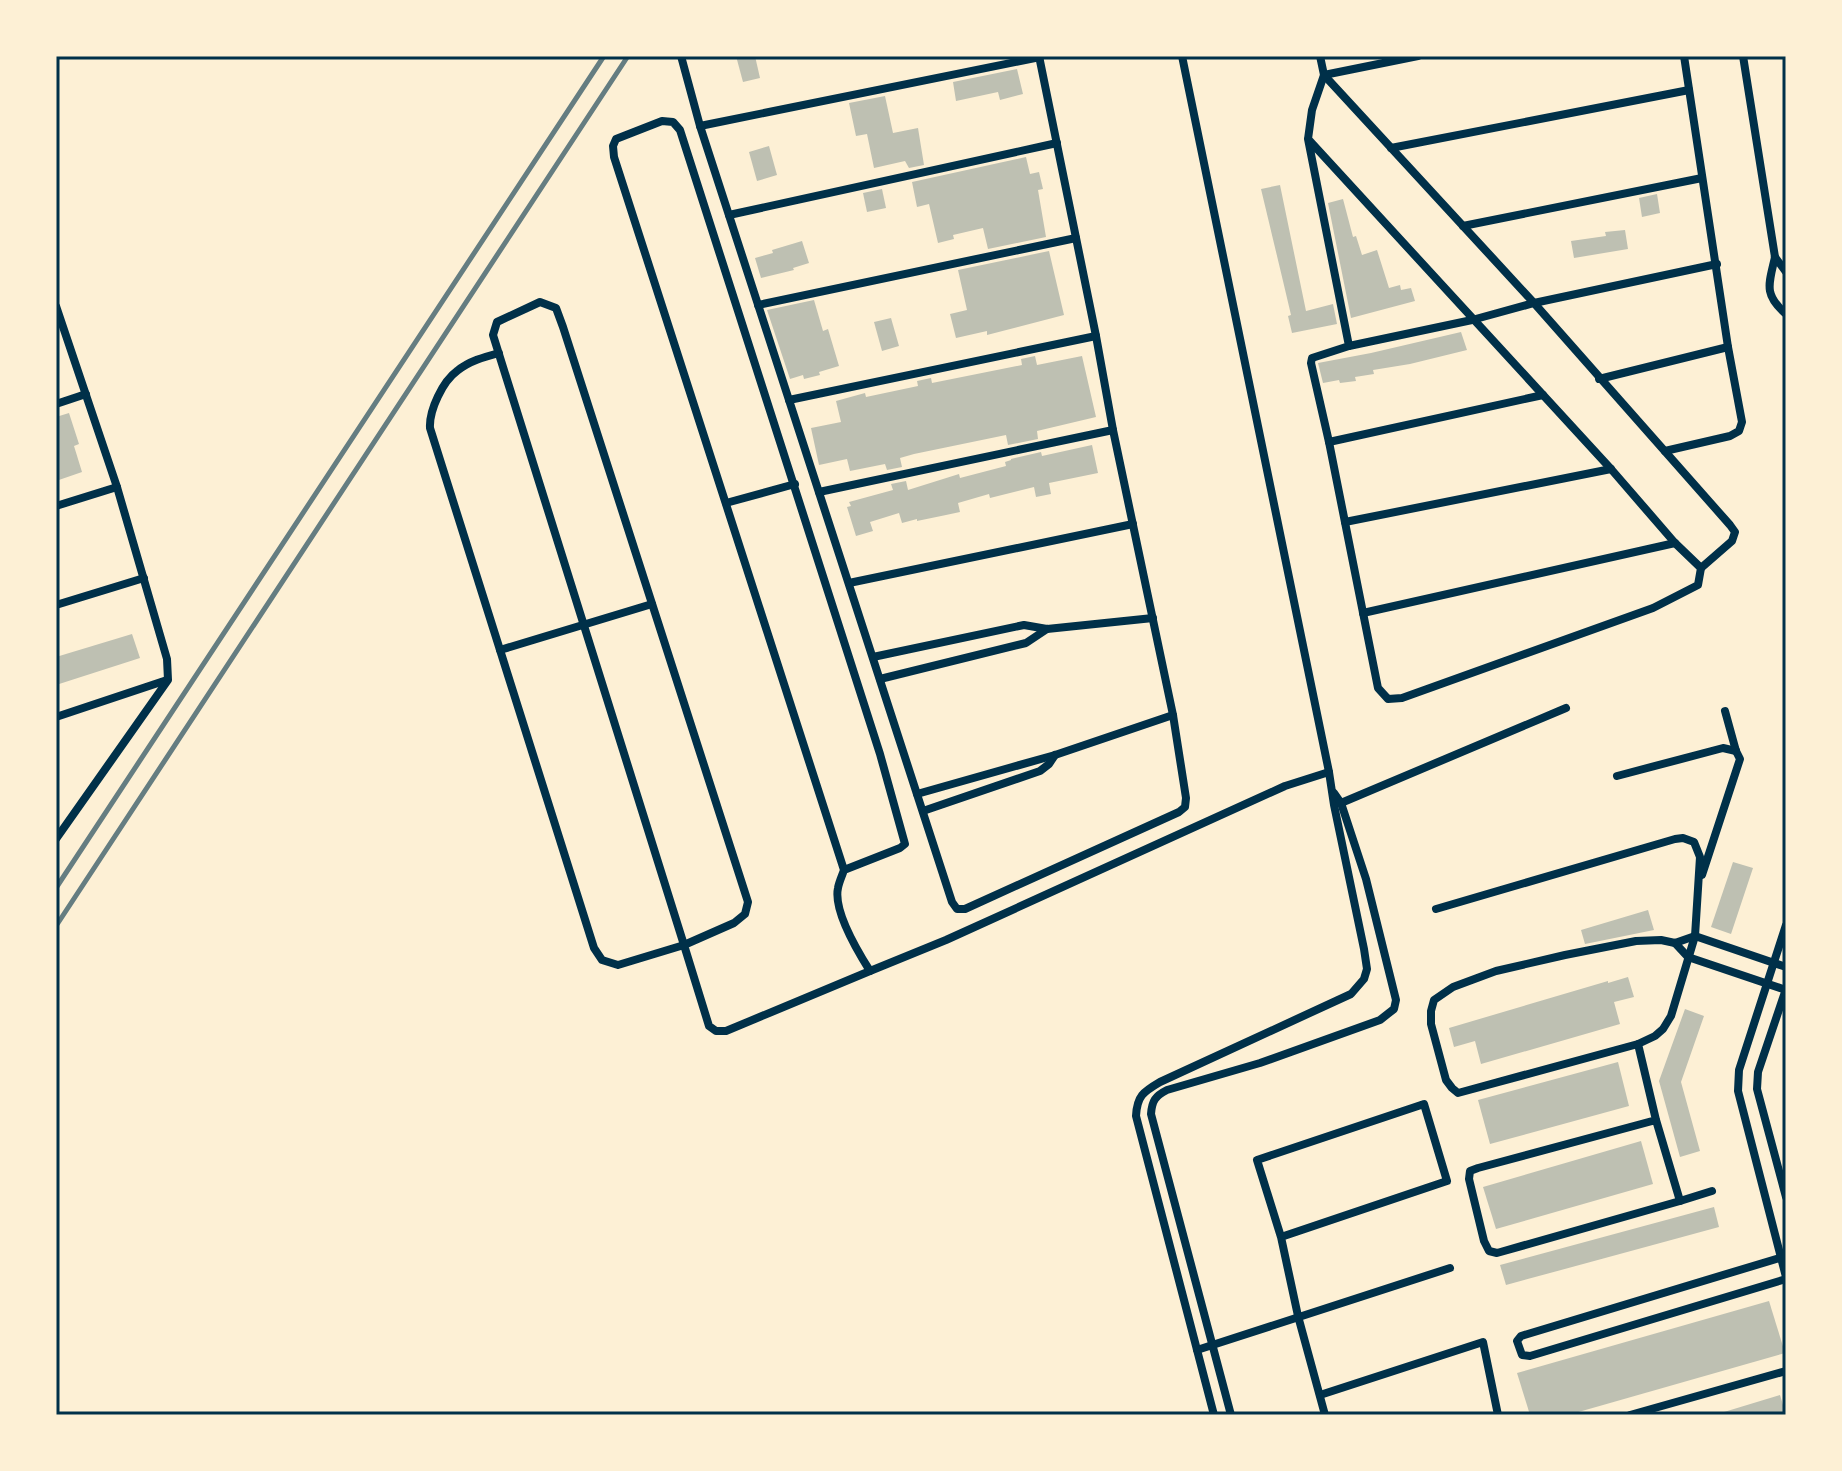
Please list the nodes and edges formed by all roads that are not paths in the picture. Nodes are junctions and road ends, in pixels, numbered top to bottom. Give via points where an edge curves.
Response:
1 (681, 56) edge
2 (1182, 56) edge
3 (1320, 56) edge
4 (1418, 56) edge
5 (1684, 56) edge
6 (1743, 56) edge
7 (1040, 57) edge
8 (1324, 75) junction
9 (1689, 90) junction
10 (700, 126) junction
11 (1308, 139) junction
12 (1057, 143) junction
13 (1391, 148) junction
14 (1702, 178) junction
15 (729, 215) junction
16 (1463, 226) junction
17 (1076, 238) junction
18 (1775, 257) junction
19 (1717, 264) junction
20 (1786, 272) edge
21 (1534, 303) junction
22 (758, 305) junction
23 (56, 306) edge
24 (1786, 314) edge
25 (1472, 320) junction
26 (1096, 336) junction
27 (1349, 346) junction
28 (1728, 347) junction
29 (499, 353) junction
30 (1599, 379) junction
31 (86, 394) junction
32 (1543, 395) junction
33 (789, 400) junction
34 (56, 404) edge
35 (1113, 430) junction
36 (1329, 442) junction
37 (1665, 451) junction
38 (1611, 469) junction
39 (795, 484) junction
40 (117, 487) junction
41 (819, 492) junction
42 (726, 503) junction
43 (56, 506) edge
44 (1345, 522) junction
45 (1133, 524) junction
46 (1675, 543) junction
47 (1701, 568) junction
48 (144, 578) junction
49 (849, 583) junction
50 (652, 604) junction
51 (56, 605) edge
52 (1363, 613) junction
53 (1153, 618) junction
54 (584, 625) junction
55 (1047, 629) junction
56 (500, 650) junction
57 (873, 657) junction
58 (880, 679) junction
59 (168, 680) junction
60 (1566, 708) dead end
61 (1725, 711) dead end
62 (1173, 715) junction
63 (56, 717) edge
64 (1736, 751) junction
65 (1055, 755) junction
66 (1329, 772) junction
67 (1617, 776) dead end
68 (1333, 792) junction
69 (917, 794) junction
70 (1341, 803) junction
71 (923, 811) junction
72 (59, 827) edge
73 (56, 839) edge
74 (844, 870) junction
75 (1698, 887) junction
76 (1436, 909) dead end
77 (1786, 925) edge
78 (1695, 936) junction
79 (1675, 943) junction
80 (684, 945) junction
81 (1688, 957) junction
82 (1775, 963) junction
83 (1786, 967) edge
84 (870, 971) junction
85 (1767, 984) junction
86 (1786, 990) edge
87 (1638, 1044) junction
88 (1656, 1120) junction
89 (1712, 1191) dead end
90 (1786, 1197) edge
91 (1680, 1201) junction
92 (1281, 1237) junction
93 (1784, 1257) edge
94 (1450, 1268) dead end
95 (1786, 1278) edge
96 (1298, 1316) junction
97 (1212, 1345) junction
98 (1197, 1350) junction
99 (1786, 1371) edge
100 (1320, 1395) junction
101 (1214, 1415) edge
102 (1231, 1415) edge
103 (1325, 1415) edge
104 (1498, 1415) edge
105 (1630, 1415) edge

1 - 10 street
2 - 66 street
3 - 8 street
4 - 8 street
5 - 9 street
6 - 18 street
7 - 10 street
7 - 12 street
8 - 11 street
8 - 13 street
9 - 13 street
9 - 14 street
10 - 15 street
11 - 25 street
11 - 27 street
12 - 15 street
12 - 17 street
13 - 16 street
14 - 16 street
14 - 19 street
15 - 22 street
16 - 21 street
17 - 22 street
17 - 26 street
18 - 20 street
18 - 24 street via 1771,299
19 - 21 street
19 - 28 street
21 - 25 street
21 - 30 street
22 - 33 street
23 - 31 street
25 - 27 street
25 - 32 street
26 - 33 street
26 - 35 street
27 - 36 street via 1312,358
28 - 30 street
28 - 37 street via 1742,422 1739,431
29 - 50 street via 493,335 497,322 540,302 556,308
29 - 54 street
29 - 56 street via 454,372 429,418
30 - 37 street
31 - 34 street
31 - 40 street
32 - 36 street
32 - 38 street
33 - 41 street
35 - 41 street
35 - 45 street
36 - 44 street
37 - 47 street via 1735,532
38 - 44 street
38 - 46 street
39 - 42 street
39 - 42 street via 680,130 673,122 662,121 616,139 614,157
39 - 74 street via 905,844
40 - 43 street
40 - 48 street
41 - 49 street
42 - 74 street
44 - 52 street
45 - 49 street
45 - 53 street
46 - 47 street
46 - 52 street
47 - 52 street via 1698,585 1653,608 1402,698 1388,699 1378,688
48 - 51 street
48 - 59 street
49 - 57 street
50 - 54 street
50 - 80 street via 748,902 745,914 734,923
53 - 55 street
53 - 62 street
54 - 56 street
54 - 80 street
55 - 57 street via 1024,625
55 - 58 street via 1026,643
56 - 80 street via 594,948 602,960 618,965
57 - 58 street
58 - 69 street
59 - 63 street
59 - 72 street
60 - 70 street
61 - 64 street
62 - 65 street
62 - 71 street via 1185,807 965,909 952,902
64 - 67 street via 1723,748
64 - 75 street via 1740,759
65 - 69 street
65 - 71 street via 1040,771
66 - 68 street
66 - 84 street via 1285,786
68 - 70 street
68 - 98 street via 1364,949 1364,979 1351,994 1146,1090 1136,1106
69 - 71 street
70 - 97 street via 1366,879 1394,1009 1380,1020 1167,1090 1152,1101 1151,1114
72 - 73 street
74 - 84 street via 837,891 842,918
75 - 76 street via 1700,857 1694,842 1683,838
75 - 78 street
77 - 82 street
78 - 79 street
78 - 81 street
78 - 82 street
79 - 81 street
79 - 87 street via 1636,941 1496,971 1453,987 1434,1000 1431,1011 1446,1080 1458,1093
80 - 84 street via 709,1026 716,1031
81 - 85 street
81 - 87 street via 1671,1016 1655,1036
82 - 83 street
82 - 85 street
85 - 86 street
85 - 93 street via 1739,1070 1738,1091
86 - 90 street via 1757,1089
87 - 88 street
88 - 91 street
88 - 91 street via 1470,1171 1484,1241 1497,1253
89 - 91 street
92 - 92 street via 1257,1160 1424,1104 1447,1181
92 - 96 street
93 - 95 street
93 - 95 street via 1517,1341 1522,1355 1530,1356
94 - 96 street
96 - 97 street
96 - 100 street
97 - 98 street
97 - 102 street
98 - 101 street
99 - 105 street
100 - 103 street
100 - 104 street via 1483,1342

